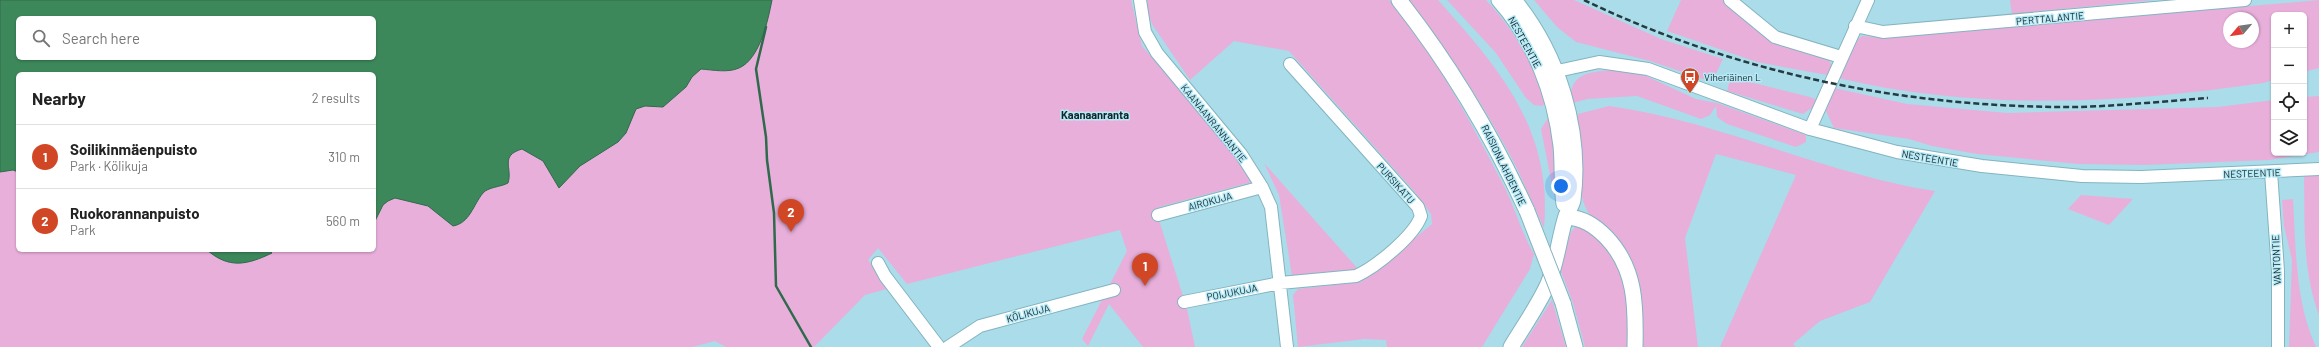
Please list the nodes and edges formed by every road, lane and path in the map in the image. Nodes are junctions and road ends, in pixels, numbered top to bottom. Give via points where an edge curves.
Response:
1 (1140, 0) edge
2 (1399, 0) edge
3 (1499, 0) edge
4 (1514, 0) edge
5 (1730, 0) edge
6 (1868, 0) edge
7 (2245, 0) edge
8 (1855, 26) junction
9 (1841, 57) junction
10 (1290, 64) dead end
11 (1549, 73) junction
12 (1810, 130) junction
13 (2319, 169) edge
14 (2271, 172) junction
15 (1262, 187) junction
16 (1158, 216) dead end
17 (1566, 217) junction
18 (878, 263) dead end
19 (1280, 283) junction
20 (1114, 290) dead end
21 (1184, 302) dead end
22 (939, 347) edge
23 (948, 347) edge
24 (1287, 347) edge
25 (1511, 347) edge
26 (1575, 347) edge
27 (1635, 347) edge
28 (2278, 347) edge

1 - 15 street, KAANAANRANNANTIE via 1145,32 1157,53 1241,154
2 - 26 main road, RAISIONLAHDENTIE, bridge via 1445,62 1483,123 1527,211 1563,303
3 - 11 main road, NESTEENTIE via 1516,21
4 - 11 main road, NESTEENTIE via 1544,46
5 - 9 street via 1775,37
6 - 8 street
7 - 8 street, PERTTALANTIE via 1883,32
8 - 9 street
9 - 12 street
10 - 19 street, PURSIKATU via 1418,207 1421,216 1402,241 1365,272 1356,276
11 - 12 street, NESTEENTIE via 1599,62 1648,69
11 - 17 main road via 1570,117 1574,154 1573,201
12 - 14 street, NESTEENTIE via 1898,152 2034,173 2141,177
13 - 14 street, NESTEENTIE
14 - 28 street, VANTONTIE via 2278,271
15 - 16 street, AIROKUJA
15 - 19 street, KAANAANRANNANTIE via 1271,207
17 - 25 main road via 1547,284
17 - 27 main road via 1587,221 1621,254 1635,300
18 - 22 street
19 - 21 street, POIJUKUJA
19 - 24 street, KAANAANRANNANTIE
20 - 23 street, KÖLIKUJA via 980,326

